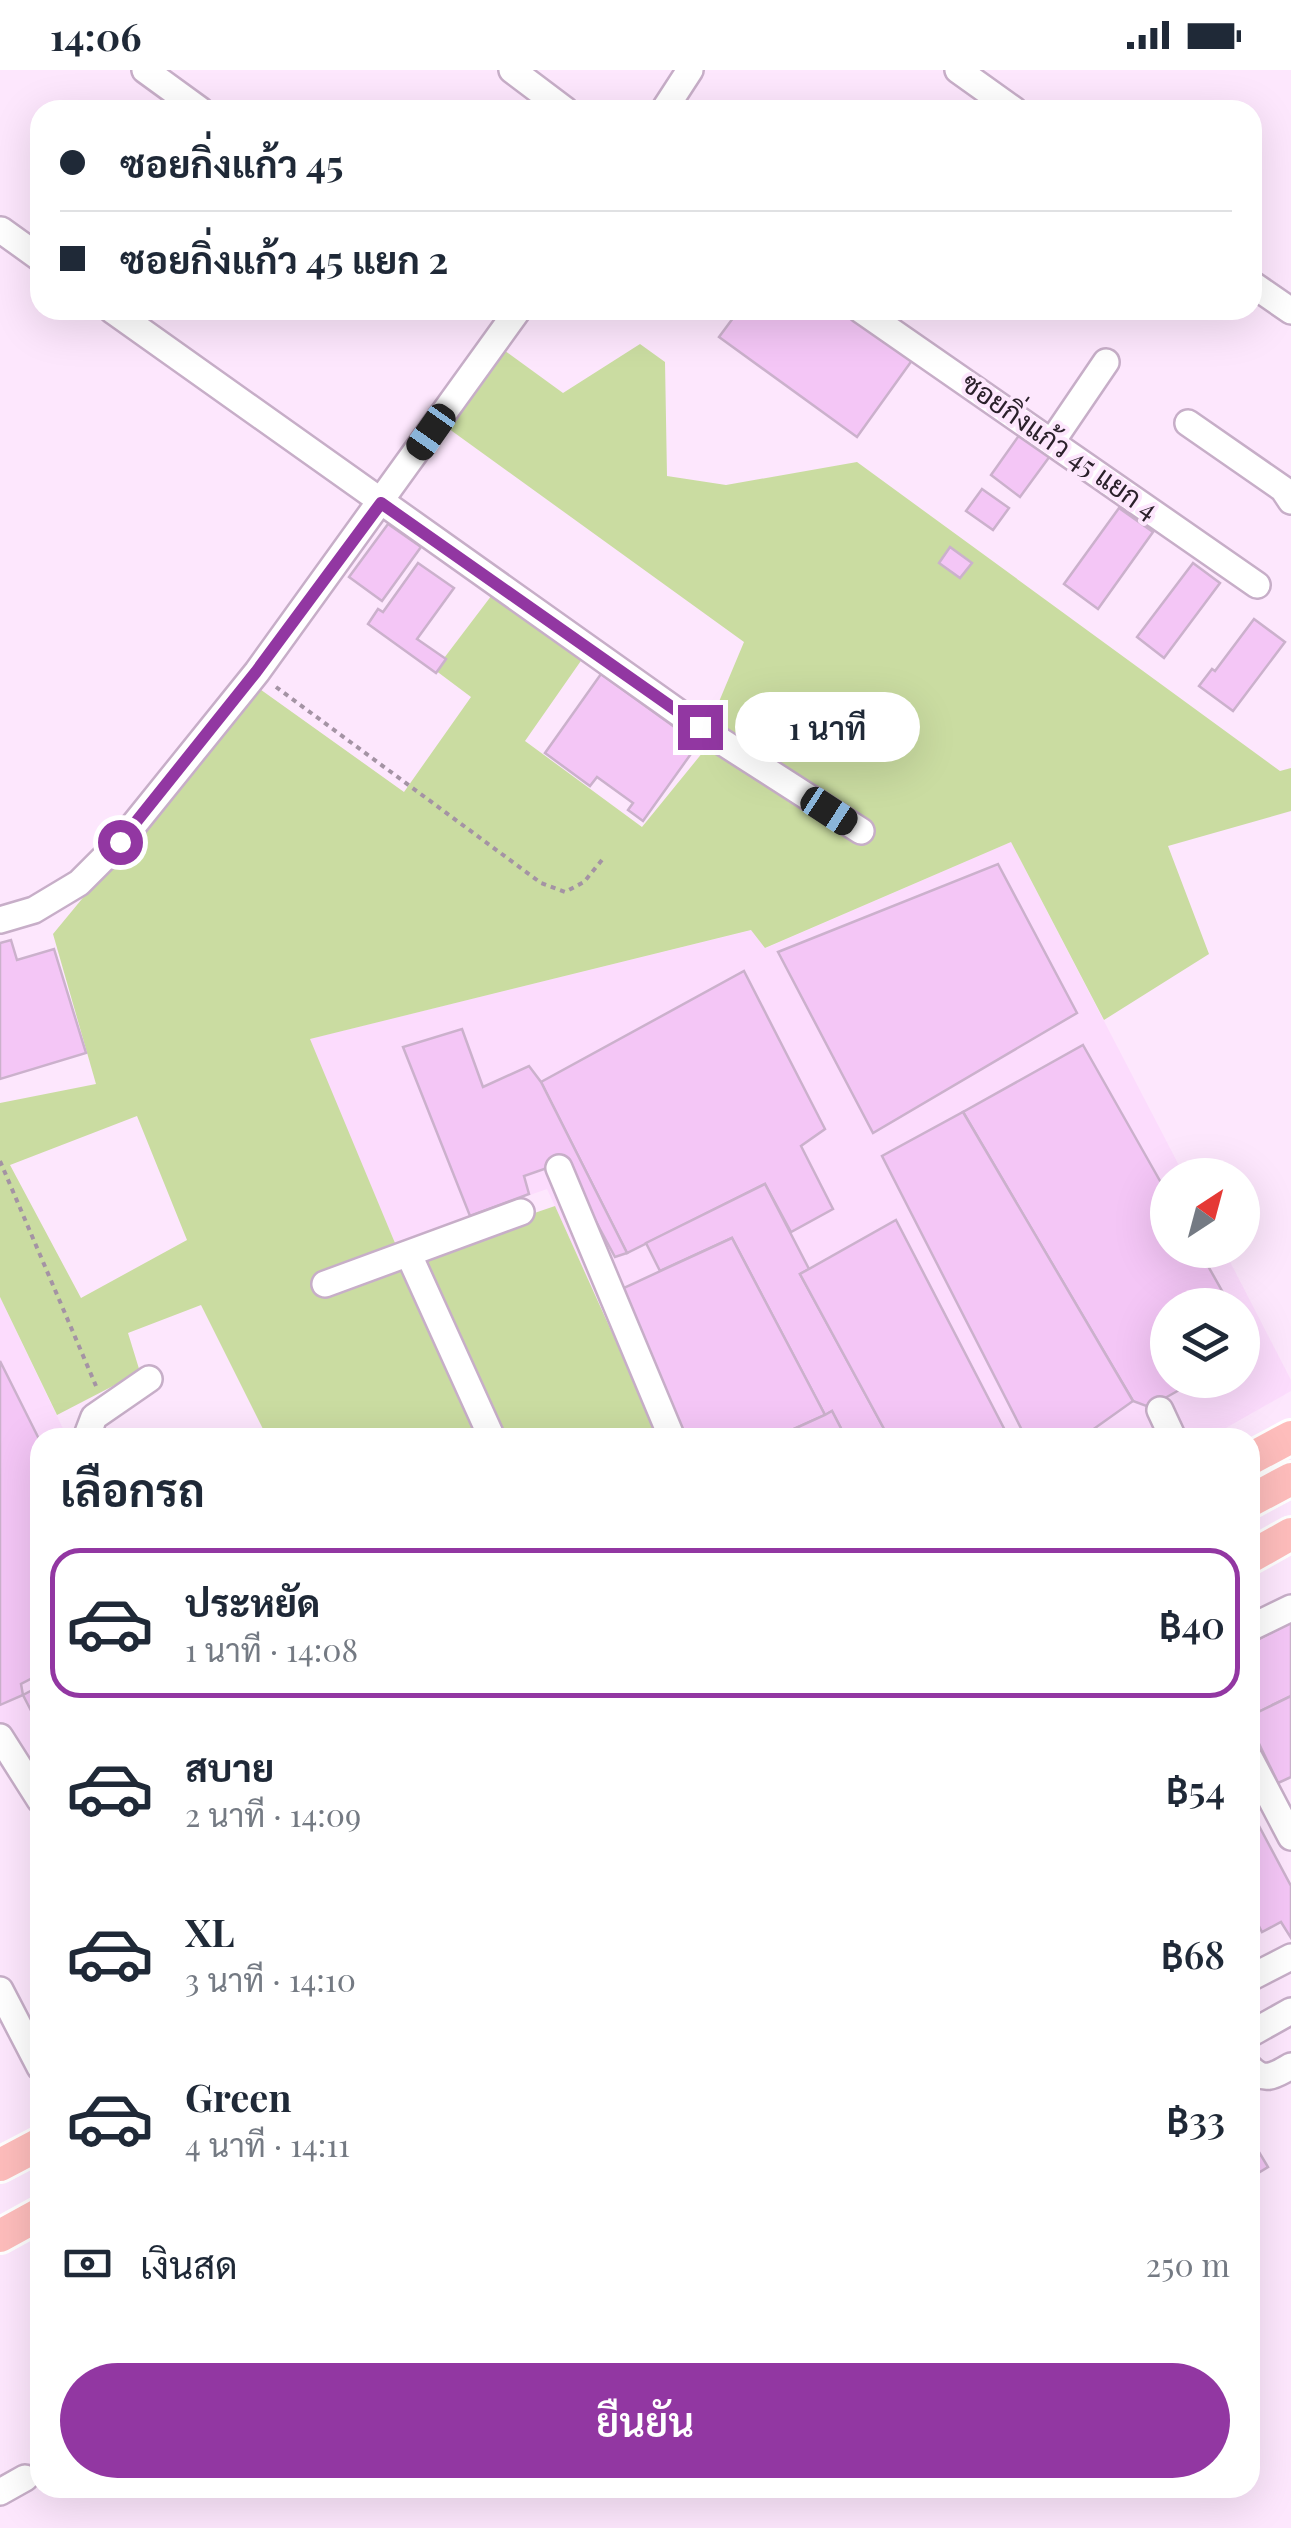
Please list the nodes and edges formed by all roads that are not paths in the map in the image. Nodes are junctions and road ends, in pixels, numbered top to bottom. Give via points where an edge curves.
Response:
1 (144, 70) edge
2 (512, 70) edge
3 (690, 70) edge
4 (958, 70) edge
5 (186, 100) edge
6 (552, 100) edge
7 (670, 100) edge
8 (1000, 100) edge
9 (1, 230) edge
10 (30, 251) edge
11 (1262, 291) edge
12 (1291, 312) edge
13 (126, 320) edge
14 (501, 320) edge
15 (883, 320) edge
16 (1106, 362) dead end
17 (1188, 423) dead end
18 (1053, 440) junction
19 (1291, 501) edge
20 (381, 503) junction
21 (1258, 584) dead end
22 (862, 832) dead end
23 (0, 920) edge
24 (559, 1168) dead end
25 (521, 1212) dead end
26 (409, 1255) junction
27 (325, 1284) dead end
28 (149, 1379) dead end
29 (1160, 1410) dead end
30 (90, 1428) edge
31 (487, 1428) edge
32 (668, 1428) edge
33 (1168, 1428) edge
34 (1291, 1437) edge
35 (1260, 1454) edge
36 (1291, 1479) edge
37 (1260, 1496) edge
38 (1291, 1534) edge
39 (1260, 1551) edge
40 (1291, 1608) edge
41 (1260, 1623) edge
42 (0, 1737) edge
43 (1260, 1776) edge
44 (30, 1784) edge
45 (1289, 1829) edge
46 (1291, 1956) edge
47 (1260, 1973) edge
48 (0, 1990) edge
49 (1291, 2011) edge
50 (1260, 2028) edge
51 (30, 2048) edge
52 (1291, 2066) edge
53 (1260, 2077) edge
54 (30, 2149) edge
55 (0, 2165) edge
56 (30, 2220) edge
57 (0, 2236) edge
58 (25, 2478) dead end
59 (0, 2492) edge

1 - 5 street
2 - 6 street
3 - 7 street
4 - 8 street
9 - 10 street
11 - 12 street
13 - 20 street
14 - 20 street
15 - 18 street, ซอยกิ่งแก้ว 45 แยก 4
16 - 18 street
17 - 19 street
18 - 21 street, ซอยกิ่งแก้ว 45 แยก 4
20 - 22 street
20 - 23 street via 120,842 79,883 34,910
24 - 32 street
25 - 26 street
26 - 27 street
26 - 31 street
28 - 30 street via 94,1417
29 - 33 street
34 - 35 main road
36 - 37 main road
38 - 39 main road
40 - 41 street
42 - 44 street
43 - 45 street
46 - 47 street
48 - 51 street
49 - 50 street
52 - 53 street
54 - 55 main road
56 - 57 main road
58 - 59 street

